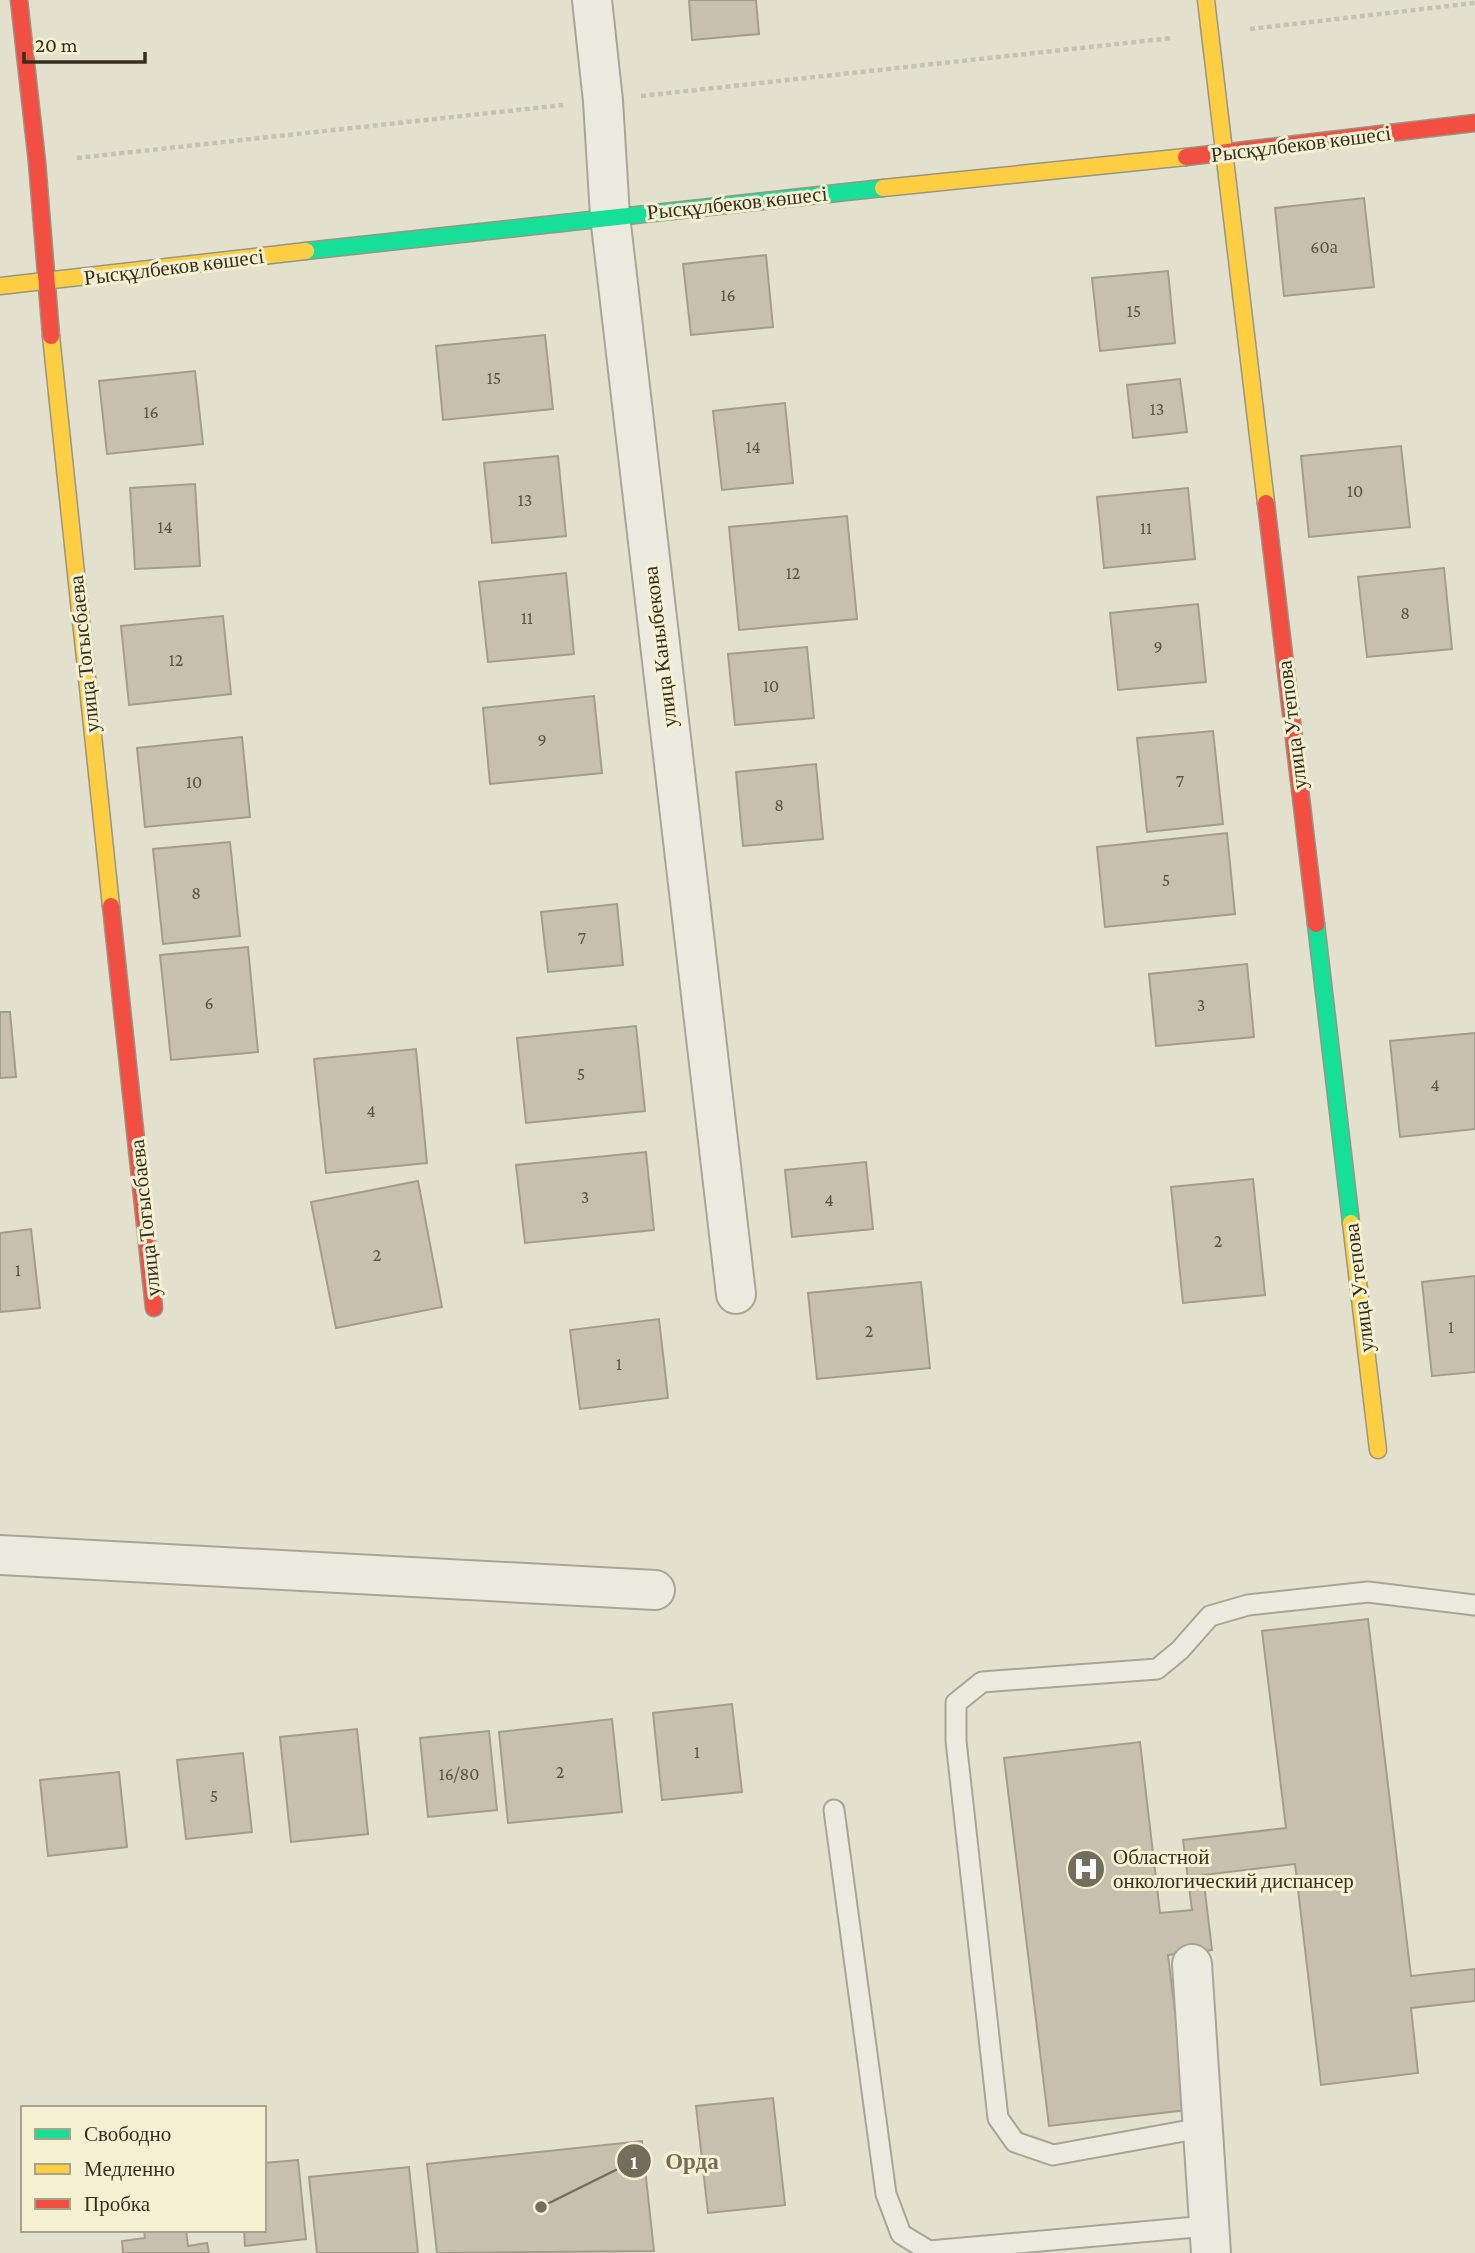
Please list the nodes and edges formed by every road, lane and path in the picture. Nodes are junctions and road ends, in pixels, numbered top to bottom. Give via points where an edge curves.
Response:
1 (19, 0) edge
2 (592, 0) edge
3 (1206, 0) edge
4 (1475, 3) edge
5 (1210, 33) junction
6 (603, 100) junction
7 (1475, 124) edge
8 (1224, 153) junction
9 (37, 162) junction
10 (610, 216) junction
11 (44, 282) junction
12 (0, 286) edge
13 (736, 1294) dead end
14 (155, 1308) dead end
15 (1378, 1450) dead end
16 (0, 1555) edge
17 (654, 1590) dead end
18 (1475, 1605) edge
19 (834, 1810) dead end
20 (1192, 1964) dead end
21 (1201, 2128) junction
22 (1209, 2239) edge

1 - 9 street, улица Тогысбаева
2 - 6 street, улица Каныбекова
3 - 5 street, улица Утепова
4 - 5 path
5 - 6 path
5 - 8 street, улица Утепова
6 - 9 path
6 - 10 street, улица Каныбекова
7 - 8 street, Рысқұлбеков көшесі
8 - 10 street, Рысқұлбеков көшесі
8 - 15 street, улица Утепова
9 - 11 street, улица Тогысбаева
10 - 11 street, Рысқұлбеков көшесі
10 - 13 street, улица Каныбекова
11 - 12 street, Рысқұлбеков көшесі
11 - 14 street, улица Тогысбаева
16 - 17 street
18 - 21 lane via 1368,1592 1248,1605 1210,1616 1157,1669 982,1682 956,1703 956,1741 998,2118 1015,2142 1053,2155
19 - 22 lane via 886,2194 901,2234 929,2251
20 - 21 street
21 - 22 street

